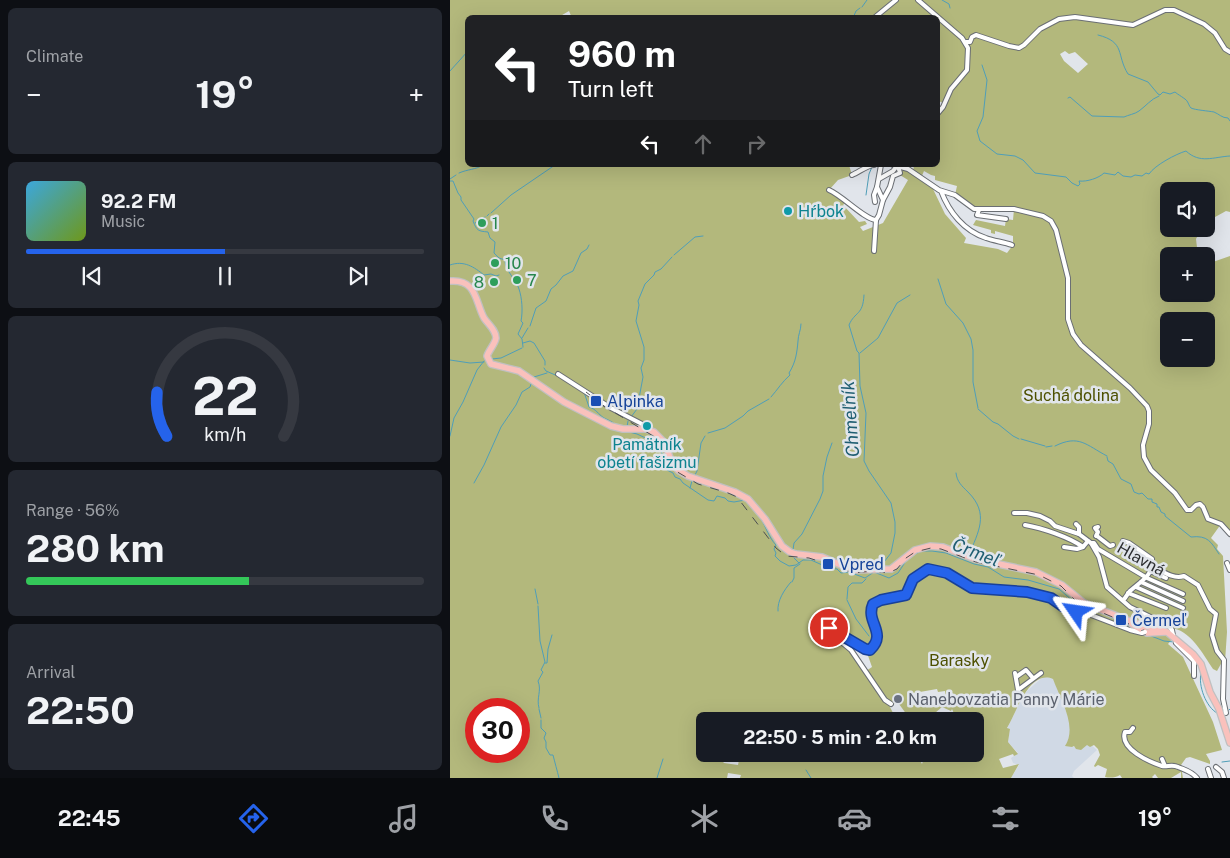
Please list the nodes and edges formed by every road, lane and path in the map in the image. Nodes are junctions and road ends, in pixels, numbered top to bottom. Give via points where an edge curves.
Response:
1 (896, 0) edge
2 (918, 0) edge
3 (878, 15) edge
4 (936, 15) edge
5 (940, 18) edge
6 (968, 42) junction
7 (1230, 52) edge
8 (940, 101) edge
9 (945, 103) junction
10 (940, 110) edge
11 (870, 167) edge
12 (881, 167) edge
13 (895, 167) edge
14 (897, 167) edge
15 (906, 167) edge
16 (852, 175) dead end
17 (879, 179) junction
18 (877, 187) junction
19 (829, 190) dead end
20 (941, 191) junction
21 (883, 200) junction
22 (875, 202) dead end
23 (980, 210) junction
24 (1006, 219) dead end
25 (876, 220) junction
26 (1012, 245) dead end
27 (874, 251) dead end
28 (450, 281) edge
29 (558, 374) dead end
30 (646, 429) junction
31 (1014, 513) dead end
32 (1076, 524) dead end
33 (1025, 525) dead end
34 (1055, 526) junction
35 (1098, 527) dead end
36 (1079, 534) junction
37 (1230, 534) edge
38 (1055, 535) junction
39 (1096, 536) junction
40 (1123, 541) dead end
41 (1091, 542) junction
42 (1113, 545) dead end
43 (1064, 547) dead end
44 (1083, 547) junction
45 (1227, 563) dead end
46 (1151, 569) junction
47 (1230, 570) edge
48 (1146, 577) junction
49 (1166, 578) dead end
50 (1141, 582) junction
51 (1136, 587) junction
52 (1128, 594) junction
53 (1183, 594) dead end
54 (1123, 600) junction
55 (1183, 601) dead end
56 (1166, 608) dead end
57 (1183, 608) dead end
58 (1128, 621) junction
59 (1145, 630) junction
60 (1156, 630) junction
61 (1170, 634) junction
62 (1176, 643) dead end
63 (1184, 648) junction
64 (1192, 656) junction
65 (1041, 672) dead end
66 (1194, 676) dead end
67 (1033, 678) junction
68 (891, 704) dead end
69 (1226, 713) edge
70 (1134, 728) dead end
71 (1230, 743) edge
72 (1162, 759) dead end
73 (1165, 766) junction
74 (1216, 767) dead end
75 (1208, 769) dead end
76 (1197, 778) edge
77 (1211, 778) edge
78 (1224, 778) edge

1 - 3 street
2 - 4 street
5 - 6 street
6 - 7 street via 976,34 1019,48 1043,27 1059,19 1075,17 1133,25 1169,9 1204,24
6 - 9 street via 966,70
8 - 9 street
9 - 10 street
11 - 16 street
12 - 17 street
13 - 17 street
14 - 21 street via 900,173 893,176
15 - 20 street
17 - 18 street
18 - 21 street
18 - 22 street
19 - 25 street
20 - 23 street
20 - 26 street via 946,206 970,231
21 - 25 street
23 - 24 street via 978,215
23 - 37 street via 1014,209 1046,217 1052,223 1068,278 1068,319 1073,334 1147,406 1149,424 1143,450 1151,470 1187,510 1200,504 1208,519 1221,524
25 - 27 street
28 - 30 main road via 461,282 477,296 496,339 488,352 488,360 494,365 521,372 564,402 611,426
29 - 30 street
30 - 58 main road via 662,438 672,463 680,471 750,501 782,546 793,554 822,557 853,570 888,570 915,550 926,546 940,547 976,559 1036,572 1062,585 1082,602
31 - 34 street, Hlavná via 1040,516
32 - 36 street
33 - 38 street via 1039,527
34 - 36 street, Hlavná
34 - 38 street
35 - 39 street via 1095,528
36 - 41 street, Hlavná
38 - 44 street
39 - 41 street
39 - 42 street
40 - 46 street via 1152,559
41 - 44 street
41 - 48 street, Hlavná
41 - 54 street via 1101,562 1106,586
43 - 44 street
45 - 47 street
46 - 48 street
46 - 49 street
46 - 69 street via 1190,579 1200,588 1216,614 1212,635 1224,660
48 - 50 street
48 - 53 street, Hlavná
50 - 51 street
50 - 55 street
51 - 52 street
51 - 57 street
52 - 54 street
52 - 56 street
54 - 61 street via 1130,607 1168,625 1172,630
58 - 59 main road
58 - 60 main road via 1146,632
59 - 60 main road
59 - 68 street via 1130,630 1071,611 1051,598 1027,592 972,588 947,573 924,570 914,578 906,595 874,603 871,614 877,632 876,642 868,650 829,628 824,631 851,650
60 - 61 main road
61 - 63 main road
62 - 63 street
63 - 64 main road
64 - 66 street
64 - 69 main road via 1203,668 1210,692
65 - 67 street
67 - 67 street via 1026,670 1015,675 1018,690
69 - 71 main road
70 - 73 street via 1124,734 1128,746 1140,756
72 - 73 street
73 - 76 street via 1191,771
74 - 78 street
75 - 77 street

